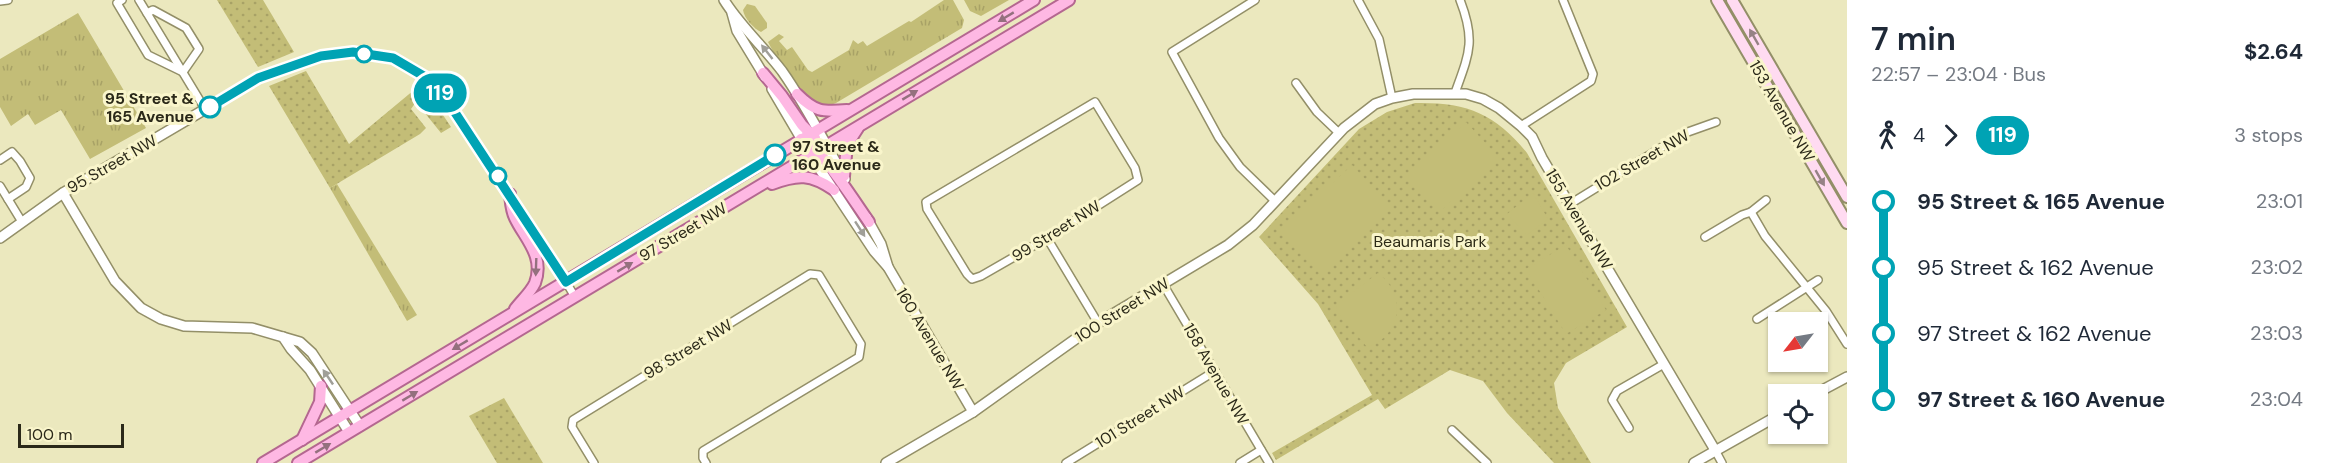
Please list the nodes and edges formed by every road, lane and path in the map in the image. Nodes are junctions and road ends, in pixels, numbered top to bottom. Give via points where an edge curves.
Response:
1 (8, 0) edge
2 (122, 0) edge
3 (139, 0) edge
4 (724, 0) edge
5 (1034, 0) edge
6 (1069, 0) edge
7 (1255, 0) edge
8 (1358, 0) edge
9 (1460, 0) edge
10 (1563, 0) edge
11 (1717, 0) edge
12 (1732, 0) edge
13 (0, 1) edge
14 (147, 13) junction
15 (732, 13) junction
16 (183, 72) junction
17 (763, 73) joint
18 (1296, 83) dead end
19 (1455, 93) junction
20 (797, 94) junction
21 (1392, 98) junction
22 (205, 109) junction
23 (850, 110) junction
24 (1716, 122) dead end
25 (860, 125) junction
26 (1521, 126) junction
27 (1339, 133) junction
28 (809, 134) junction
29 (818, 150) junction
30 (0, 160) edge
31 (844, 176) junction
32 (0, 186) edge
33 (834, 190) junction
34 (63, 193) junction
35 (510, 194) junction
36 (744, 195) junction
37 (1847, 197) edge
38 (8, 199) junction
39 (1766, 200) dead end
40 (1275, 201) junction
41 (1570, 204) junction
42 (1751, 212) junction
43 (22, 222) junction
44 (869, 222) junction
45 (1847, 223) edge
46 (1705, 237) dead end
47 (0, 238) edge
48 (1047, 238) junction
49 (888, 267) junction
50 (1818, 280) dead end
51 (566, 282) junction
52 (1163, 284) junction
53 (1806, 288) junction
54 (575, 297) junction
55 (510, 315) junction
56 (1757, 319) dead end
57 (1098, 323) junction
58 (282, 337) junction
59 (1847, 344) edge
60 (1664, 364) junction
61 (1215, 371) junction
62 (1847, 377) edge
63 (321, 386) junction
64 (1828, 387) edge
65 (351, 411) junction
66 (973, 412) junction
67 (340, 417) junction
68 (1768, 421) edge
69 (360, 426) junction
70 (1629, 428) dead end
71 (1452, 430) dead end
72 (349, 432) junction
73 (302, 440) junction
74 (1261, 450) junction
75 (1715, 450) junction
76 (263, 463) edge
77 (298, 463) edge
78 (594, 463) edge
79 (706, 463) edge
80 (886, 463) edge
81 (1066, 463) edge
82 (1240, 463) edge
83 (1269, 463) edge
84 (1486, 463) edge
85 (1694, 463) edge
86 (1722, 463) edge

1 - 13 street
2 - 16 street via 117,3 148,54
3 - 14 street
4 - 15 street, 160 Avenue NW
5 -> 23 main road, 97 Street NW
25 -> 6 main road, 97 Street NW
7 - 40 street via 1172,52 1219,138 1240,167
8 - 21 street via 1379,39
9 - 19 street via 1469,22 1470,51
10 - 26 street via 1593,74 1591,81
11 -> 45 main road, 153 Avenue NW
37 -> 12 main road, 153 Avenue NW
14 - 16 street
14 - 16 street via 153,10 186,28 195,42 199,49
15 - 17 street, 160 Avenue NW via 737,31
20 -> 15 street, 160 Avenue NW via 759,41
16 - 22 street
17 - 28 main road
18 - 27 street
19 - 21 street, 100 Street NW
19 - 26 street, 155 Avenue NW via 1483,99
20 - 23 main road via 815,109
20 - 28 street, 160 Avenue NW
21 - 27 street, 100 Street NW via 1375,104
22 - 34 street, 95 Street NW
22 - 35 street, 95 Street NW via 258,78 321,56 353,52 393,58 427,78
23 - 28 main road, 97 Street NW
24 - 41 street, 102 Street NW via 1685,133
25 - 29 main road, 97 Street NW
25 - 31 main road via 847,146
26 - 41 street, 155 Avenue NW via 1532,137
27 - 40 street, 100 Street NW
28 - 29 street, 160 Avenue NW
28 - 29 main road via 806,140
28 - 51 main road, 97 Street NW
29 - 31 street, 160 Avenue NW
29 - 33 street, 160 Avenue NW
29 - 36 main road, 97 Street NW
29 - 44 main road
30 - 38 street via 12,152 30,178 26,187
31 - 44 street, 160 Avenue NW
32 - 38 street
33 - 36 main road via 817,180 796,177
33 -> 49 street, 160 Avenue NW
34 - 43 street, 95 Street NW
34 - 58 street via 115,281 141,308 184,326 238,327
35 - 51 street, 95 Street NW
35 -> 55 main road via 511,209 534,248 538,264 534,284
54 -> 36 main road, 97 Street NW
38 - 43 street
39 - 42 street
40 - 52 street, 100 Street NW via 1228,245
41 - 60 street, 155 Avenue NW
42 - 46 street
42 - 53 street
43 - 47 street, 95 Street NW
44 - 49 street, 160 Avenue NW
48 - 48 street, 99 Street NW via 1137,180 1135,168 1095,102 926,202 972,279
48 - 57 street
49 - 66 street, 160 Avenue NW
50 - 53 street
51 - 54 street
51 - 55 main road, 97 Street NW
52 - 57 street, 100 Street NW
52 - 61 street, 158 Avenue NW
53 - 56 street
53 - 59 street via 1827,311
69 -> 54 main road, 97 Street NW
55 -> 65 main road, 97 Street NW
57 - 66 street, 100 Street NW
58 - 63 street
65 -> 58 street via 312,353 300,342
60 - 70 street via 1617,392 1612,400
60 - 75 street, 155 Avenue NW
61 - 74 street, 158 Avenue NW
61 - 81 street, 101 Street NW
62 - 64 street
63 - 67 street
63 - 73 main road via 317,409
65 - 67 main road, 97 Street NW
65 - 69 street
66 - 80 street, 100 Street NW
67 - 72 street
67 - 73 main road, 97 Street NW
68 - 75 street
69 - 72 main road, 97 Street NW
71 - 84 street
77 -> 72 main road, 97 Street NW
73 - 76 main road, 97 Street NW
74 - 82 street
74 - 83 street, 158 Avenue NW
75 - 85 street
75 - 86 street, 155 Avenue NW
78 - 79 street, 98 Street NW via 572,427 573,420 810,274 819,275 861,344 859,357 704,451

